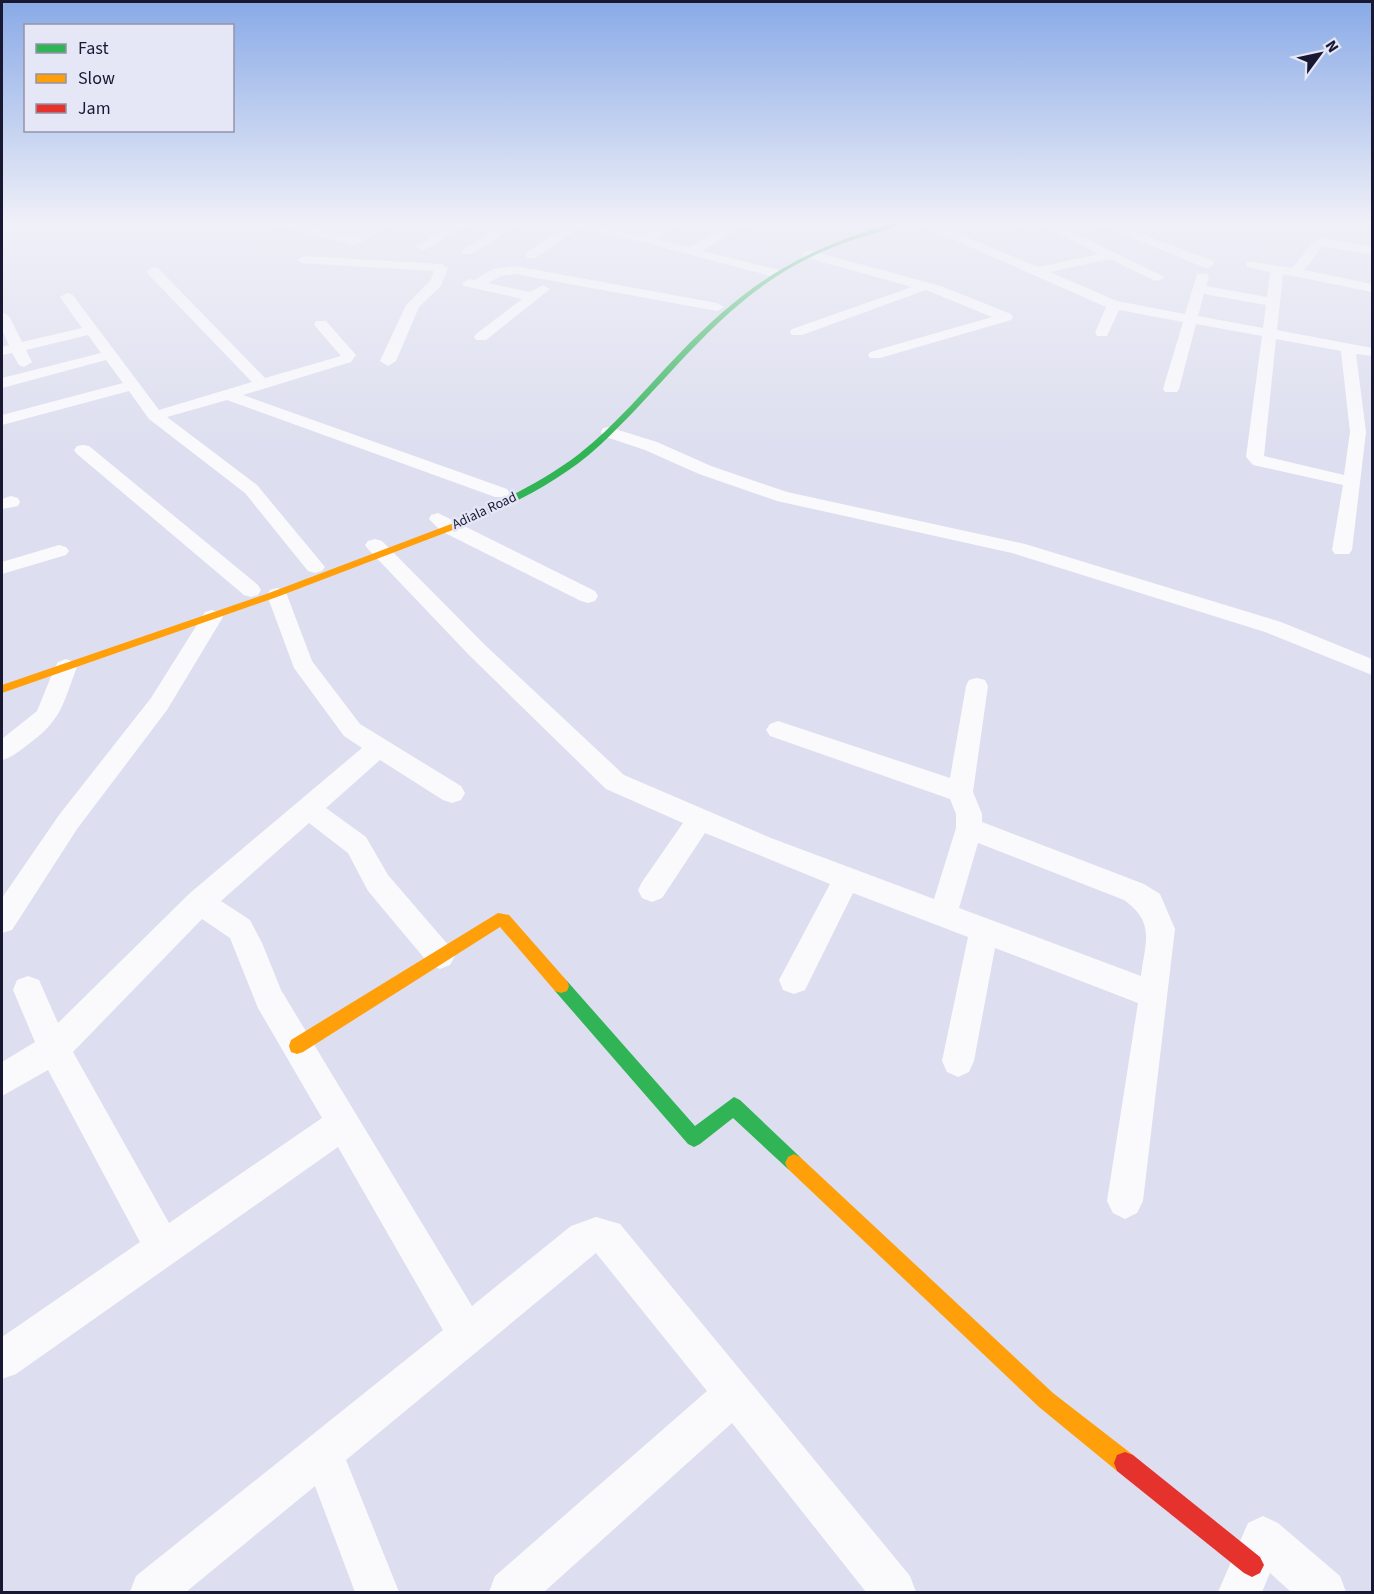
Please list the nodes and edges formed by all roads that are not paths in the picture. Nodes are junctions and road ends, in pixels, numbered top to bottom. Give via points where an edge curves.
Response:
1 (67, 297) dead end
2 (178, 297) edge
3 (425, 297) edge
4 (533, 297) edge
5 (664, 297) edge
6 (731, 297) edge
7 (739, 297) edge
8 (894, 297) edge
9 (955, 297) edge
10 (1093, 297) edge
11 (1197, 297) edge
12 (1259, 297) edge
13 (1273, 297) edge
14 (1272, 302) junction
15 (1114, 305) junction
16 (717, 307) junction
17 (2, 316) edge
18 (1191, 319) junction
19 (321, 324) dead end
20 (90, 330) junction
21 (797, 332) dead end
22 (1102, 333) dead end
23 (1268, 333) junction
24 (481, 337) dead end
25 (1348, 348) junction
26 (9, 349) edge
27 (1372, 352) edge
28 (109, 355) junction
29 (875, 356) dead end
30 (388, 361) dead end
31 (32, 375) junction
32 (2, 383) edge
33 (133, 385) junction
34 (263, 385) junction
35 (1171, 389) dead end
36 (229, 394) junction
37 (155, 416) junction
38 (2, 420) edge
39 (609, 432) junction
40 (1365, 433) edge
41 (83, 450) dead end
42 (1353, 482) junction
43 (501, 493) junction
44 (443, 523) junction
45 (378, 549) junction
46 (1342, 550) dead end
47 (59, 551) dead end
48 (315, 567) junction
49 (2, 568) edge
50 (251, 590) junction
51 (277, 595) junction
52 (588, 596) dead end
53 (212, 617) junction
54 (66, 667) junction
55 (1372, 667) edge
56 (2, 677) edge
57 (977, 686) dead end
58 (2, 689) edge
59 (778, 730) dead end
60 (379, 747) junction
61 (2, 751) edge
62 (960, 792) junction
63 (452, 793) dead end
64 (308, 808) junction
65 (700, 819) junction
66 (969, 828) junction
67 (847, 879) junction
68 (652, 890) dead end
69 (200, 902) junction
70 (943, 915) junction
71 (2, 921) edge
72 (984, 930) junction
73 (440, 956) junction
74 (794, 980) dead end
75 (28, 990) dead end
76 (1154, 994) junction
77 (297, 1046) junction
78 (54, 1049) junction
79 (958, 1061) dead end
80 (2, 1080) edge
81 (342, 1124) junction
82 (1125, 1201) dead end
83 (163, 1248) junction
84 (468, 1336) junction
85 (2, 1360) edge
86 (734, 1394) junction
87 (323, 1454) junction
88 (1246, 1579) edge
89 (152, 1593) edge
90 (377, 1593) edge
91 (511, 1593) edge
92 (894, 1593) edge
93 (1324, 1593) edge

1 - 20 street
2 - 34 street
3 - 30 street via 413,305
4 - 24 street
5 - 16 street
6 - 16 main road, Adiala Road
7 - 39 main road, Adiala Road
8 - 21 street
9 - 29 street via 1006,317
10 - 15 street
11 - 18 street
12 - 14 street
13 - 14 street
14 - 23 street
15 - 18 street
15 - 22 street
16 - 43 main road, Adiala Road via 602,427 535,477
17 - 26 street
18 - 23 street
18 - 35 street
19 - 34 street via 349,355 346,359
20 - 26 street
20 - 28 street
23 - 25 street
23 - 42 street via 1255,457
25 - 27 street
25 - 40 street
26 - 31 street
28 - 31 street
28 - 33 street
31 - 32 street
33 - 37 street
33 - 38 street
34 - 36 street
36 - 37 street
36 - 43 street
37 - 48 street via 250,489
39 - 44 main road, Adiala Road via 547,480
39 - 55 street via 783,497 1018,548 1273,627
40 - 42 street
41 - 50 street
42 - 46 street
43 - 44 main road, Adiala Road
44 - 45 main road, Adiala Road
44 - 52 street
45 - 48 main road, Adiala Road
45 - 51 main road, Adiala Road
45 - 65 street via 615,782
47 - 49 street
48 - 50 main road, Adiala Road
50 - 56 main road, Adiala Road
51 - 53 main road, Adiala Road
51 - 60 street via 302,663 352,730
53 - 54 main road, Adiala Road
53 - 71 street via 159,704 68,822
54 - 58 main road, Adiala Road
54 - 61 street via 47,716
57 - 62 street
59 - 62 street
60 - 63 street
60 - 64 street
62 - 66 street via 969,814
64 - 69 street
64 - 73 street via 357,845 378,883
65 - 67 street
65 - 68 street
66 - 70 street
66 - 76 street via 1134,892 1150,903 1161,929
67 - 70 street
67 - 74 street
69 - 77 street via 240,929 269,998
69 - 78 street
70 - 72 street
72 - 76 street
72 - 79 street
73 - 77 main road
73 - 88 main road via 504,920 694,1138 734,1106 1046,1400
75 - 78 street
76 - 82 street
77 - 81 street
78 - 80 street
78 - 83 street
81 - 83 street
81 - 84 street
83 - 85 street
84 - 86 street via 584,1239 607,1237
84 - 87 street
86 - 91 street
86 - 92 street
87 - 89 street
87 - 90 street
88 - 93 street via 1263,1538

